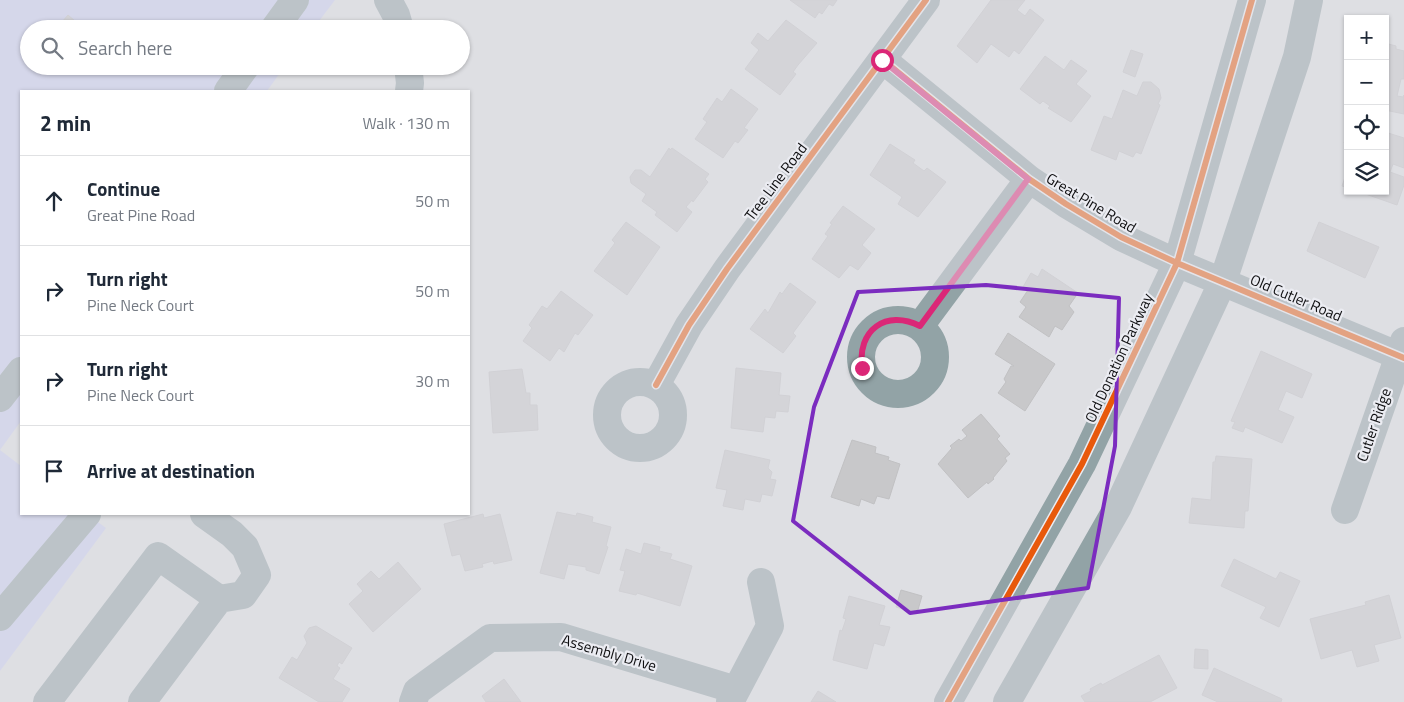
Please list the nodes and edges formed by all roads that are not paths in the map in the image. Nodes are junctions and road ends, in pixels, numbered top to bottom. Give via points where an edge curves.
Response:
1 (295, 0) edge
2 (388, 0) edge
3 (926, 0) edge
4 (1252, 0) edge
5 (1309, 0) edge
6 (281, 20) edge
7 (397, 20) edge
8 (882, 60) junction
9 (240, 75) edge
10 (409, 75) edge
11 (229, 90) edge
12 (409, 90) edge
13 (1028, 179) junction
14 (1177, 263) junction
15 (1223, 281) junction
16 (920, 326) dead end
17 (1402, 352) edge
18 (20, 372) edge
19 (656, 385) dead end
20 (0, 398) edge
21 (1344, 510) dead end
22 (86, 515) edge
23 (205, 515) edge
24 (761, 582) dead end
25 (219, 599) junction
26 (0, 618) edge
27 (733, 696) edge
28 (47, 702) edge
29 (142, 702) edge
30 (413, 702) edge
31 (948, 702) edge
32 (1008, 702) edge

1 - 6 street
2 - 7 street
3 - 8 street, Tree Line Road
4 - 14 street, Old Donation Parkway
5 - 15 street via 1296,57
8 - 13 street, Great Pine Road
8 - 19 street, Tree Line Road via 727,269 689,325
9 - 11 street
10 - 12 street
13 - 14 street, Great Pine Road via 1120,237
13 - 16 street
14 - 15 street, Old Cutler Road
14 - 31 street, Old Donation Parkway via 1082,464
15 - 17 street, Old Cutler Road
15 - 32 street via 1118,507
17 - 21 street, Cutler Ridge
18 - 20 street
22 - 26 street
23 - 25 street via 245,547 258,575 243,595
24 - 27 street via 770,626
25 - 28 street via 158,556
25 - 29 street
27 - 30 street, Assembly Drive via 561,637 490,638 417,691

